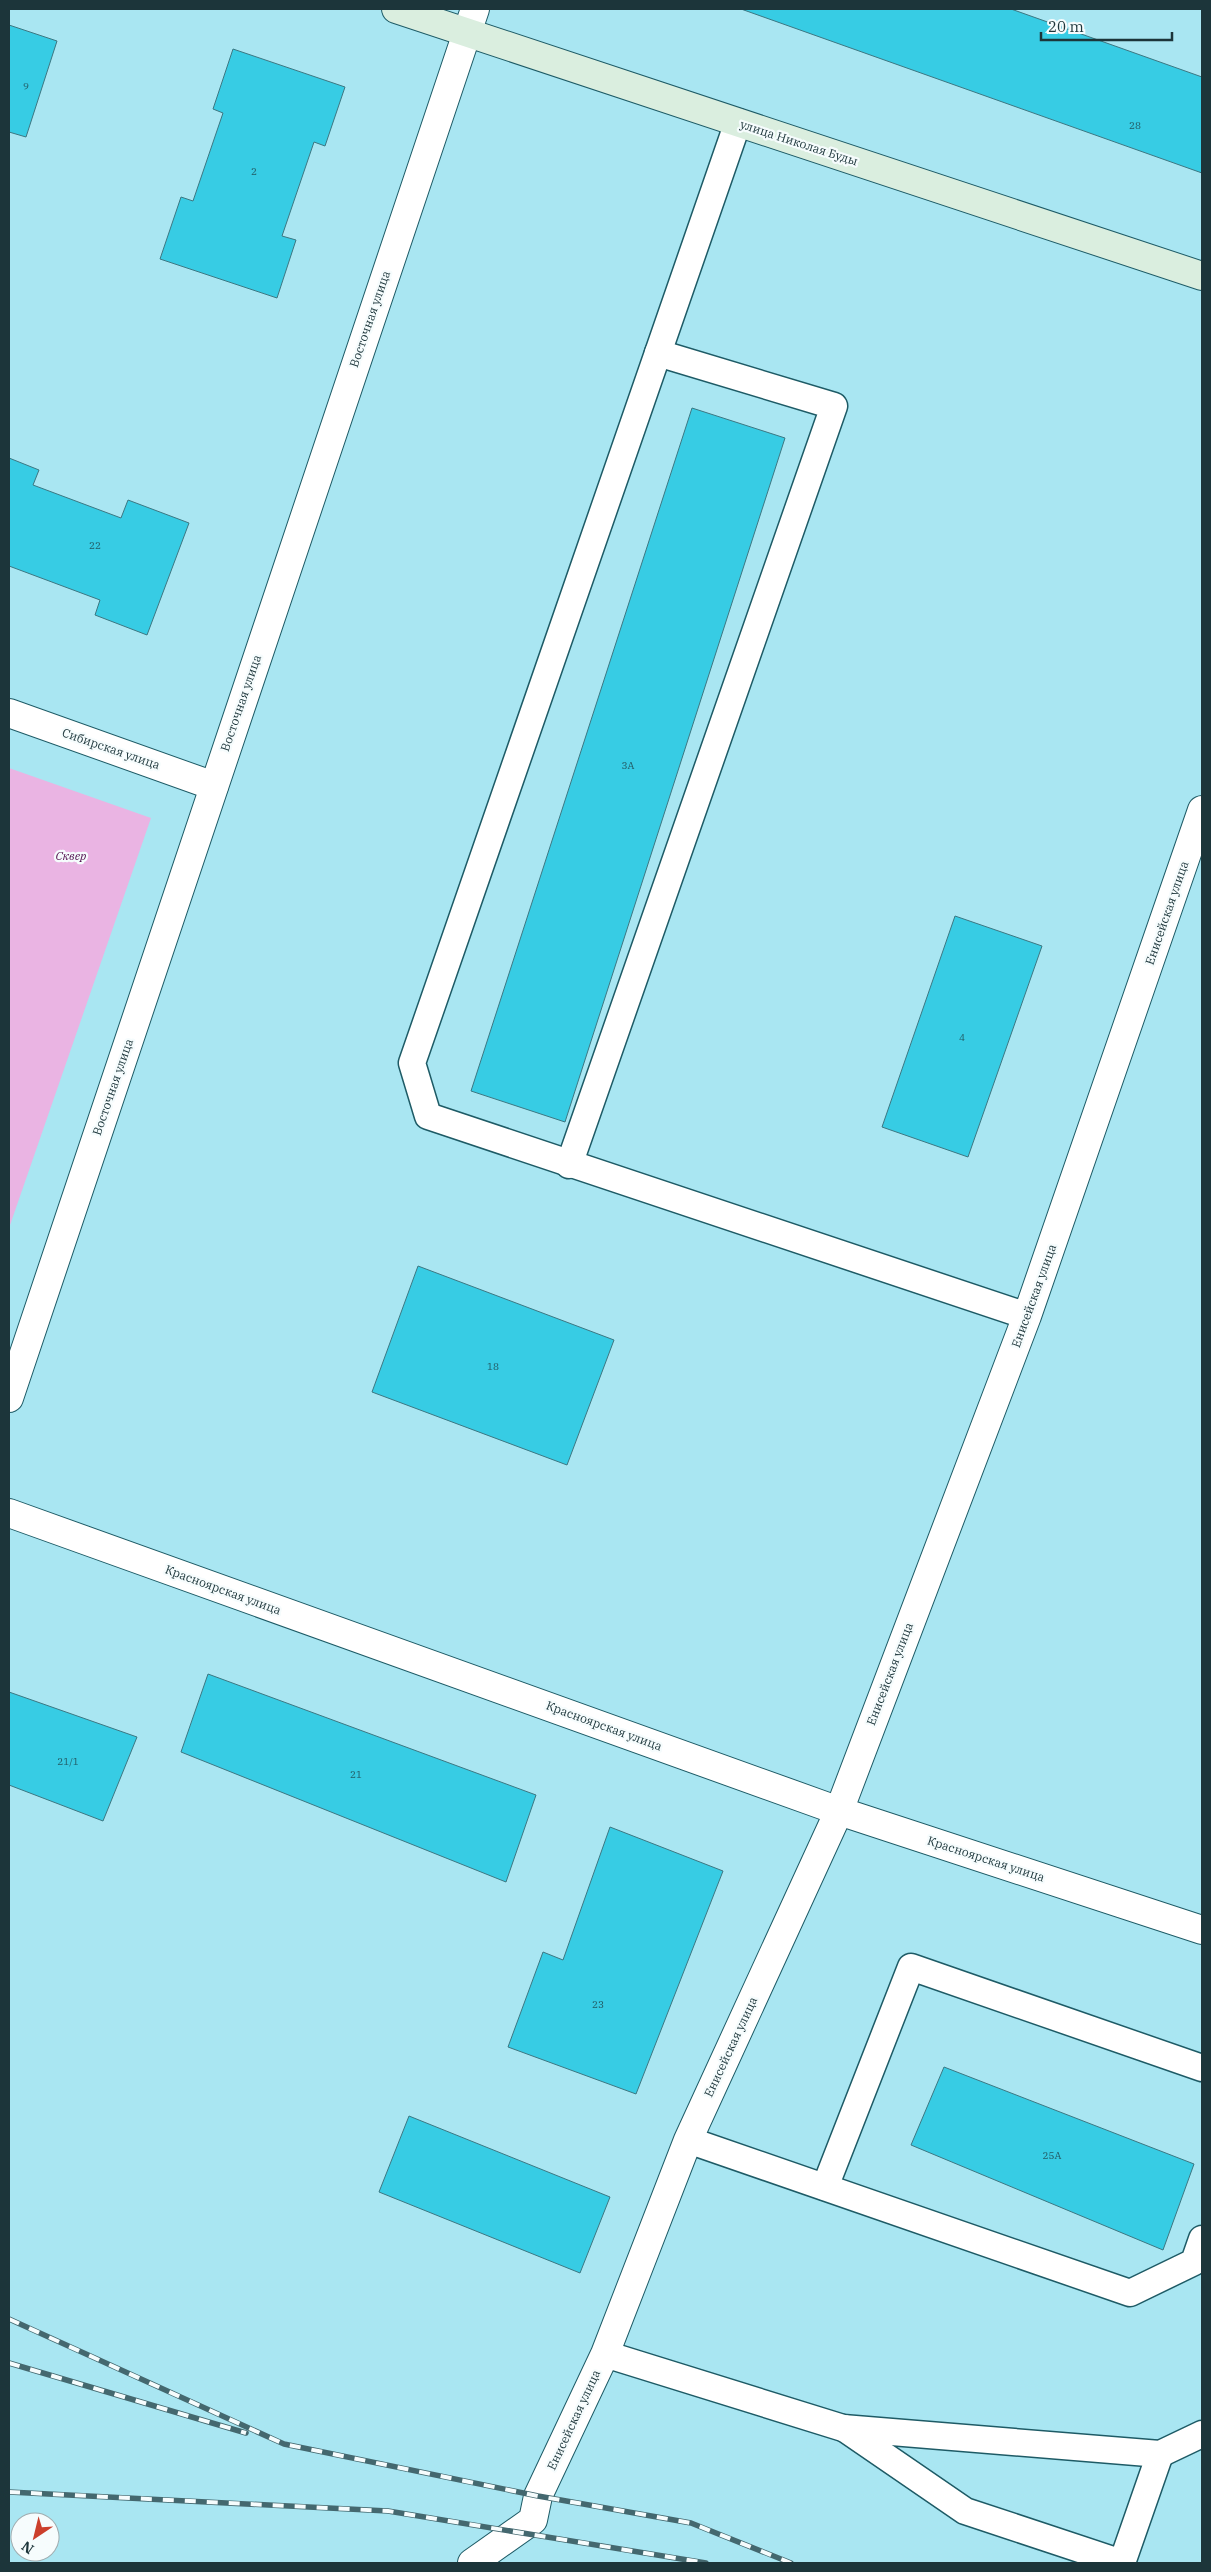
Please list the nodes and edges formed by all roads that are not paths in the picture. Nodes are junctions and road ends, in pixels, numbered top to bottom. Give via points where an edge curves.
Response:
1 (396, 9) edge
2 (471, 20) edge
3 (738, 122) junction
4 (1202, 276) edge
5 (658, 352) junction
6 (9, 713) edge
7 (214, 786) junction
8 (1202, 810) edge
9 (569, 1165) junction
10 (1027, 1316) junction
11 (9, 1398) edge
12 (9, 1513) edge
13 (839, 1811) junction
14 (1202, 1930) edge
15 (1202, 2068) edge
16 (688, 2140) junction
17 (825, 2187) junction
18 (1202, 2239) edge
19 (605, 2354) junction
20 (843, 2428) junction
21 (1202, 2434) edge
22 (1160, 2454) junction
23 (472, 2563) edge
24 (1122, 2563) edge

1 - 2 street, улица Николая Буды
2 - 3 street, улица Николая Буды
2 - 7 street, Восточная улица
3 - 4 street, улица Николая Буды
3 - 5 lane
5 - 9 lane via 412,1063 428,1116
5 - 9 lane via 834,406
6 - 7 street, Сибирская улица
7 - 11 street, Восточная улица
8 - 10 street, Енисейская улица
9 - 10 lane
10 - 13 street, Енисейская улица
12 - 13 street, Красноярская улица
13 - 14 street, Красноярская улица
13 - 16 street, Енисейская улица
15 - 17 lane via 911,1967
16 - 17 lane
16 - 19 street, Енисейская улица
17 - 18 lane via 1130,2293 1194,2262
19 - 20 lane
19 - 23 street, Енисейская улица via 538,2496 533,2520
20 - 22 lane
20 - 24 lane via 964,2511
21 - 22 lane
22 - 24 lane

